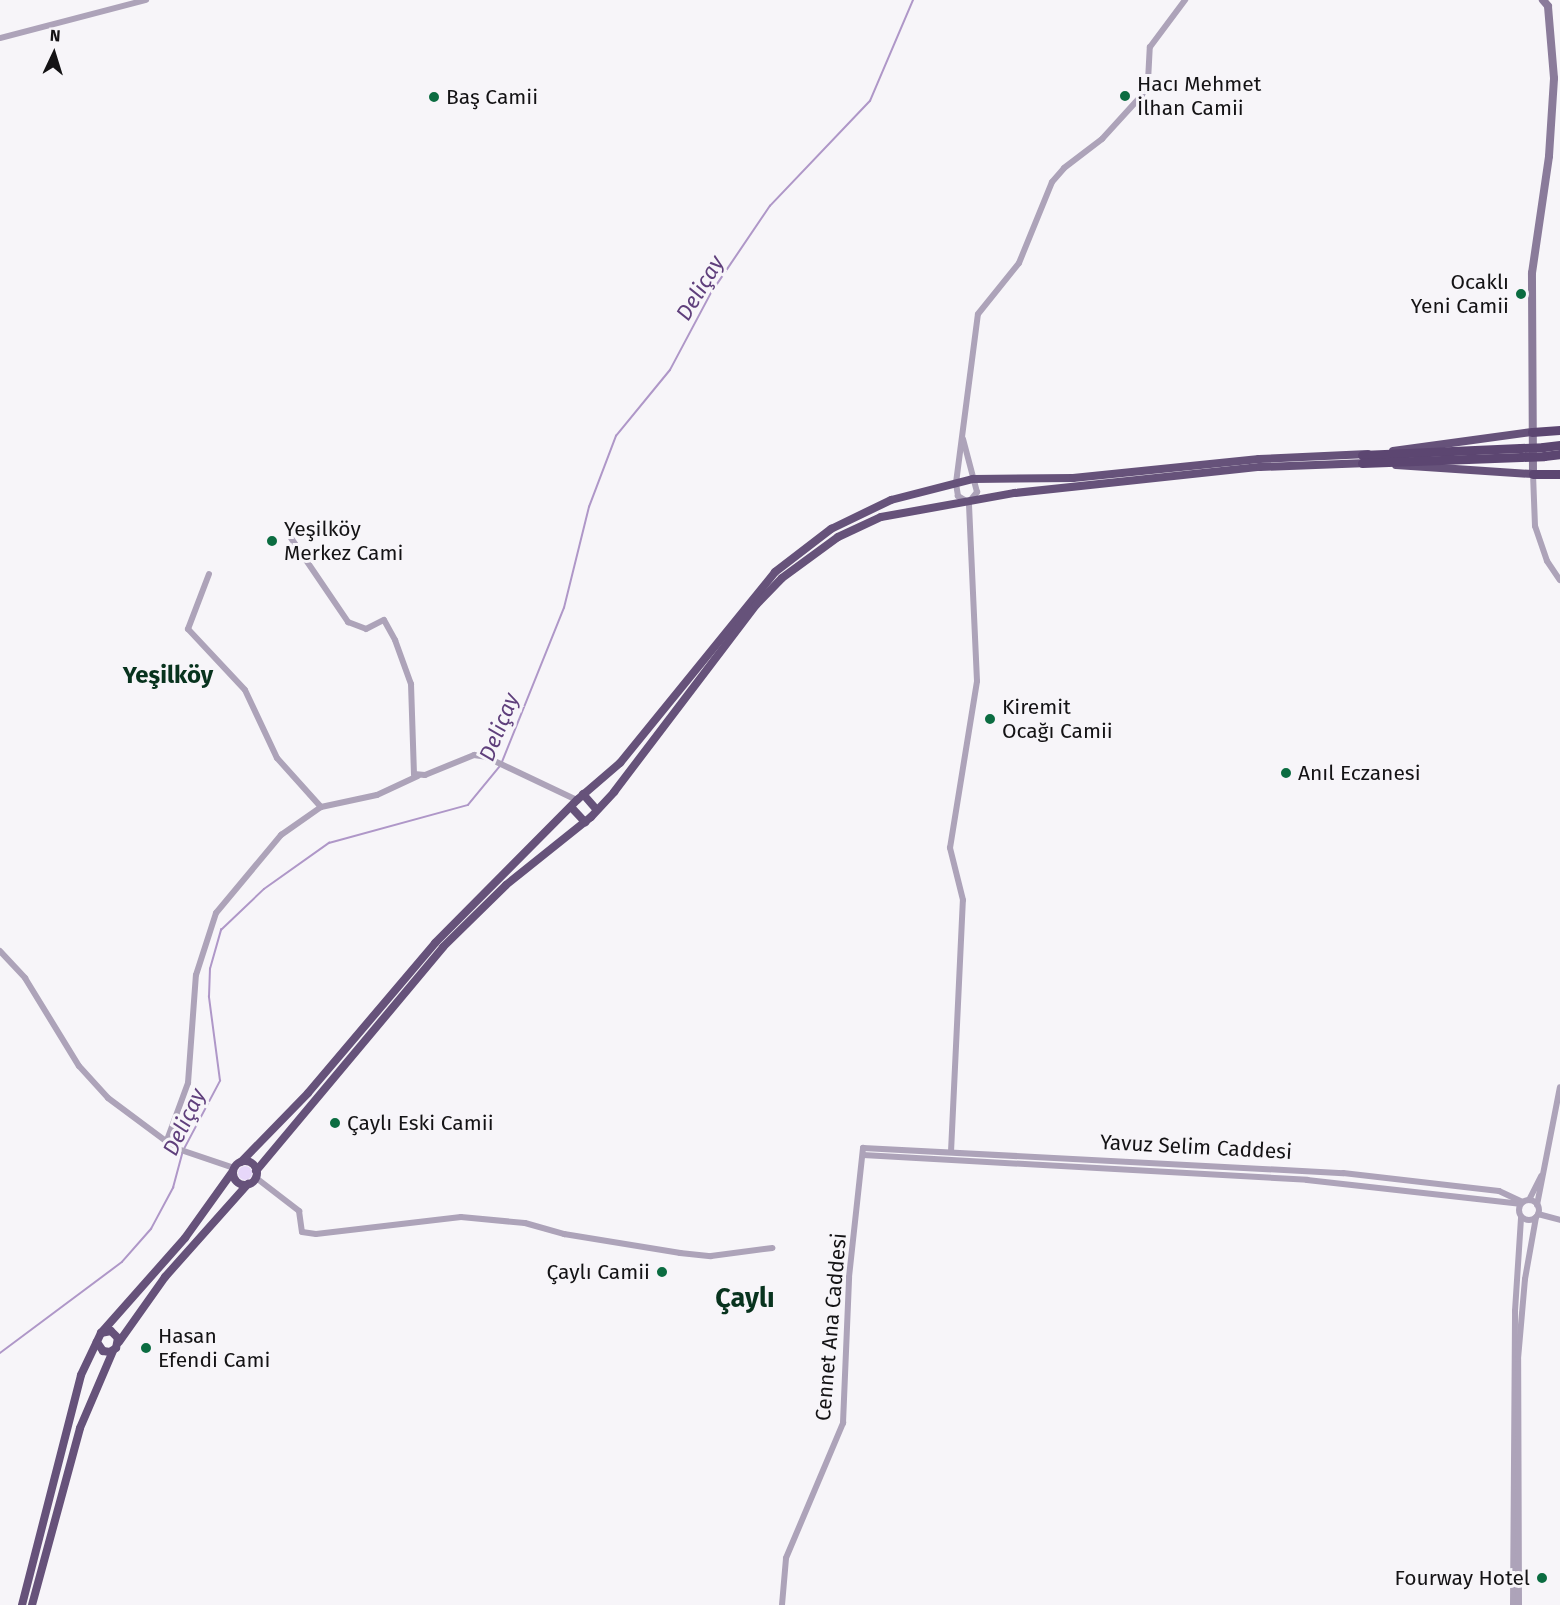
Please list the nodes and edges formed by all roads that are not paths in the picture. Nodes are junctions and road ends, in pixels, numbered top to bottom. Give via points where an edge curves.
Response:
1 (146, 0) edge
2 (1185, 0) edge
3 (1543, 0) edge
4 (0, 38) edge
5 (1557, 91) edge
6 (1560, 430) edge
7 (1532, 432) junction
8 (963, 439) junction
9 (1560, 445) edge
10 (1544, 451) junction
11 (1560, 454) edge
12 (1362, 459) junction
13 (1533, 474) junction
14 (1560, 474) edge
15 (973, 478) junction
16 (956, 483) junction
17 (969, 502) junction
18 (291, 538) dead end
19 (209, 574) dead end
20 (1560, 580) edge
21 (418, 776) junction
22 (577, 800) junction
23 (321, 807) junction
24 (597, 810) junction
25 (585, 822) junction
26 (0, 951) edge
27 (1560, 1087) edge
28 (167, 1140) junction
29 (863, 1148) joint
30 (951, 1152) junction
31 (862, 1155) junction
32 (241, 1162) junction
33 (1229, 1164) junction
34 (234, 1170) junction
35 (1543, 1173) junction
36 (256, 1174) junction
37 (1229, 1176) junction
38 (248, 1184) junction
39 (1524, 1202) junction
40 (1538, 1205) junction
41 (1521, 1216) junction
42 (1537, 1216) junction
43 (1560, 1220) edge
44 (772, 1248) dead end
45 (101, 1333) junction
46 (97, 1342) junction
47 (119, 1342) junction
48 (113, 1351) junction
49 (1516, 1383) junction
50 (1516, 1602) edge
51 (22, 1605) edge
52 (32, 1605) edge
53 (782, 1605) edge

1 - 4 street
2 - 8 street via 1150,47 1148,81 1142,96 1102,139 1052,182 1019,263 978,314
3 - 5 main road via 1548,6
5 - 7 main road via 1532,273
6 - 7 highway
7 - 12 highway
7 - 13 main road
8 - 15 street
8 - 16 street
9 - 10 highway
10 - 11 highway
10 - 12 highway, bridge
12 - 13 highway
12 - 15 highway via 1259,459 1072,477
12 - 17 highway via 1172,475
13 - 14 highway
13 - 20 street via 1535,526 1547,561
15 - 16 highway
15 - 17 street via 977,492
16 - 17 street via 958,496
16 - 22 highway via 891,500 831,529 801,550 749,600 620,763
17 - 24 highway via 906,511 864,524 808,556 782,578 744,621
17 - 30 street via 977,681 950,848 963,900
18 - 21 street via 348,621 366,629 384,620 395,640 411,684 411,765
19 - 23 street via 188,628 245,690 277,758
21 - 22 street via 474,755 494,760
21 - 23 street via 377,795
22 - 24 highway
22 - 25 highway
22 - 32 highway via 435,943 308,1093
23 - 28 street via 281,835 211,922 196,975 188,1083
24 - 25 highway
25 - 36 highway via 506,885 443,947
26 - 28 street via 25,978 90,1080 108,1098
27 - 35 street
28 - 34 street via 176,1148
29 - 30 street, Yavuz Selim Caddesi
29 - 31 street, Cennet Ana Caddesi
30 - 33 street, Yavuz Selim Caddesi
31 - 37 street, Yavuz Selim Caddesi
31 - 53 street, Cennet Ana Caddesi via 849,1276 843,1423 786,1558
32 - 34 highway
32 - 36 highway via 251,1163
33 - 37 street
33 - 39 street, Yavuz Selim Caddesi via 1499,1191
34 - 38 highway via 239,1183
34 - 45 highway via 185,1238
35 - 39 street
35 - 40 street
36 - 38 highway
36 - 44 street via 299,1211 302,1232 316,1234 461,1218 525,1223 564,1234 711,1256
37 - 39 street, Yavuz Selim Caddesi via 1363,1184
38 - 47 highway via 165,1277
39 - 40 street
39 - 41 street
40 - 42 street
41 - 42 street via 1530,1220
41 - 49 street
42 - 43 street
42 - 49 street via 1525,1279
45 - 46 highway
45 - 47 highway via 114,1332
46 - 48 highway via 103,1351
46 - 51 highway via 81,1375
47 - 48 highway
48 - 52 highway via 80,1428
49 - 50 street

